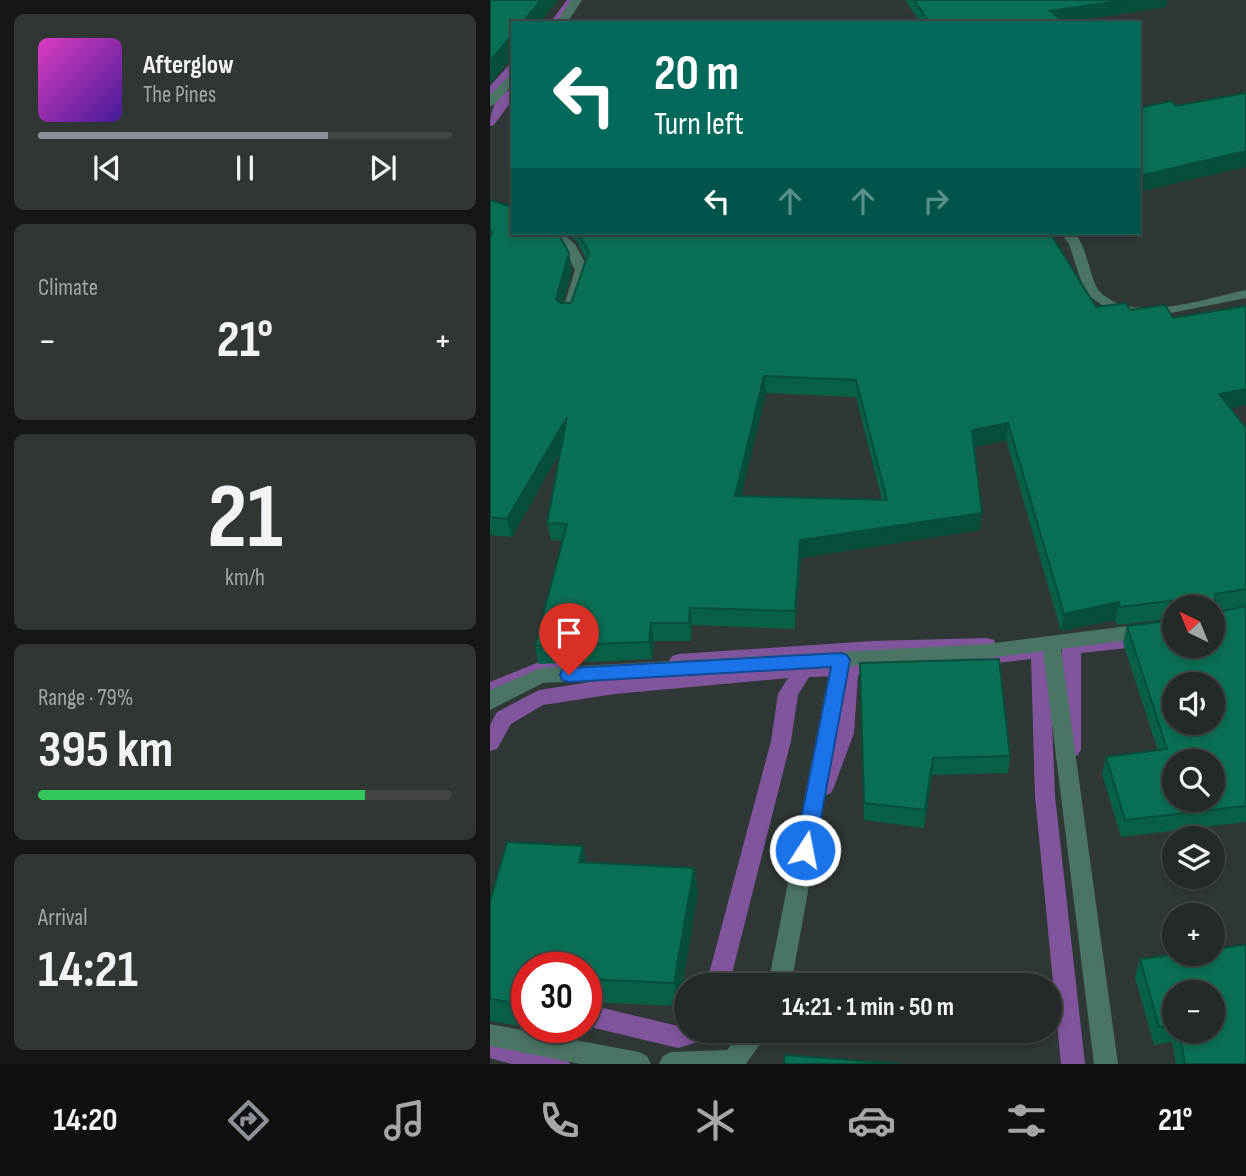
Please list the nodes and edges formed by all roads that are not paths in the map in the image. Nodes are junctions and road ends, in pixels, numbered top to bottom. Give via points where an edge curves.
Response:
1 (577, 0) edge
2 (562, 21) edge
3 (511, 78) edge
4 (490, 102) edge
5 (556, 235) edge
6 (1070, 235) edge
7 (1246, 294) edge
8 (568, 315) edge
9 (1162, 629) edge
10 (1051, 641) junction
11 (841, 660) junction
12 (490, 702) edge
13 (781, 973) edge
14 (490, 1035) edge
15 (748, 1043) edge
16 (639, 1064) edge
17 (671, 1064) edge
18 (1106, 1064) edge

1 - 2 street
3 - 4 street
5 - 8 street via 570,247 582,270
6 - 7 street via 1092,293 1114,307 1146,314
9 - 10 street
10 - 11 street via 987,651
10 - 18 street
11 - 12 street via 541,676
11 - 13 street
14 - 16 street
15 - 17 street via 733,1062

